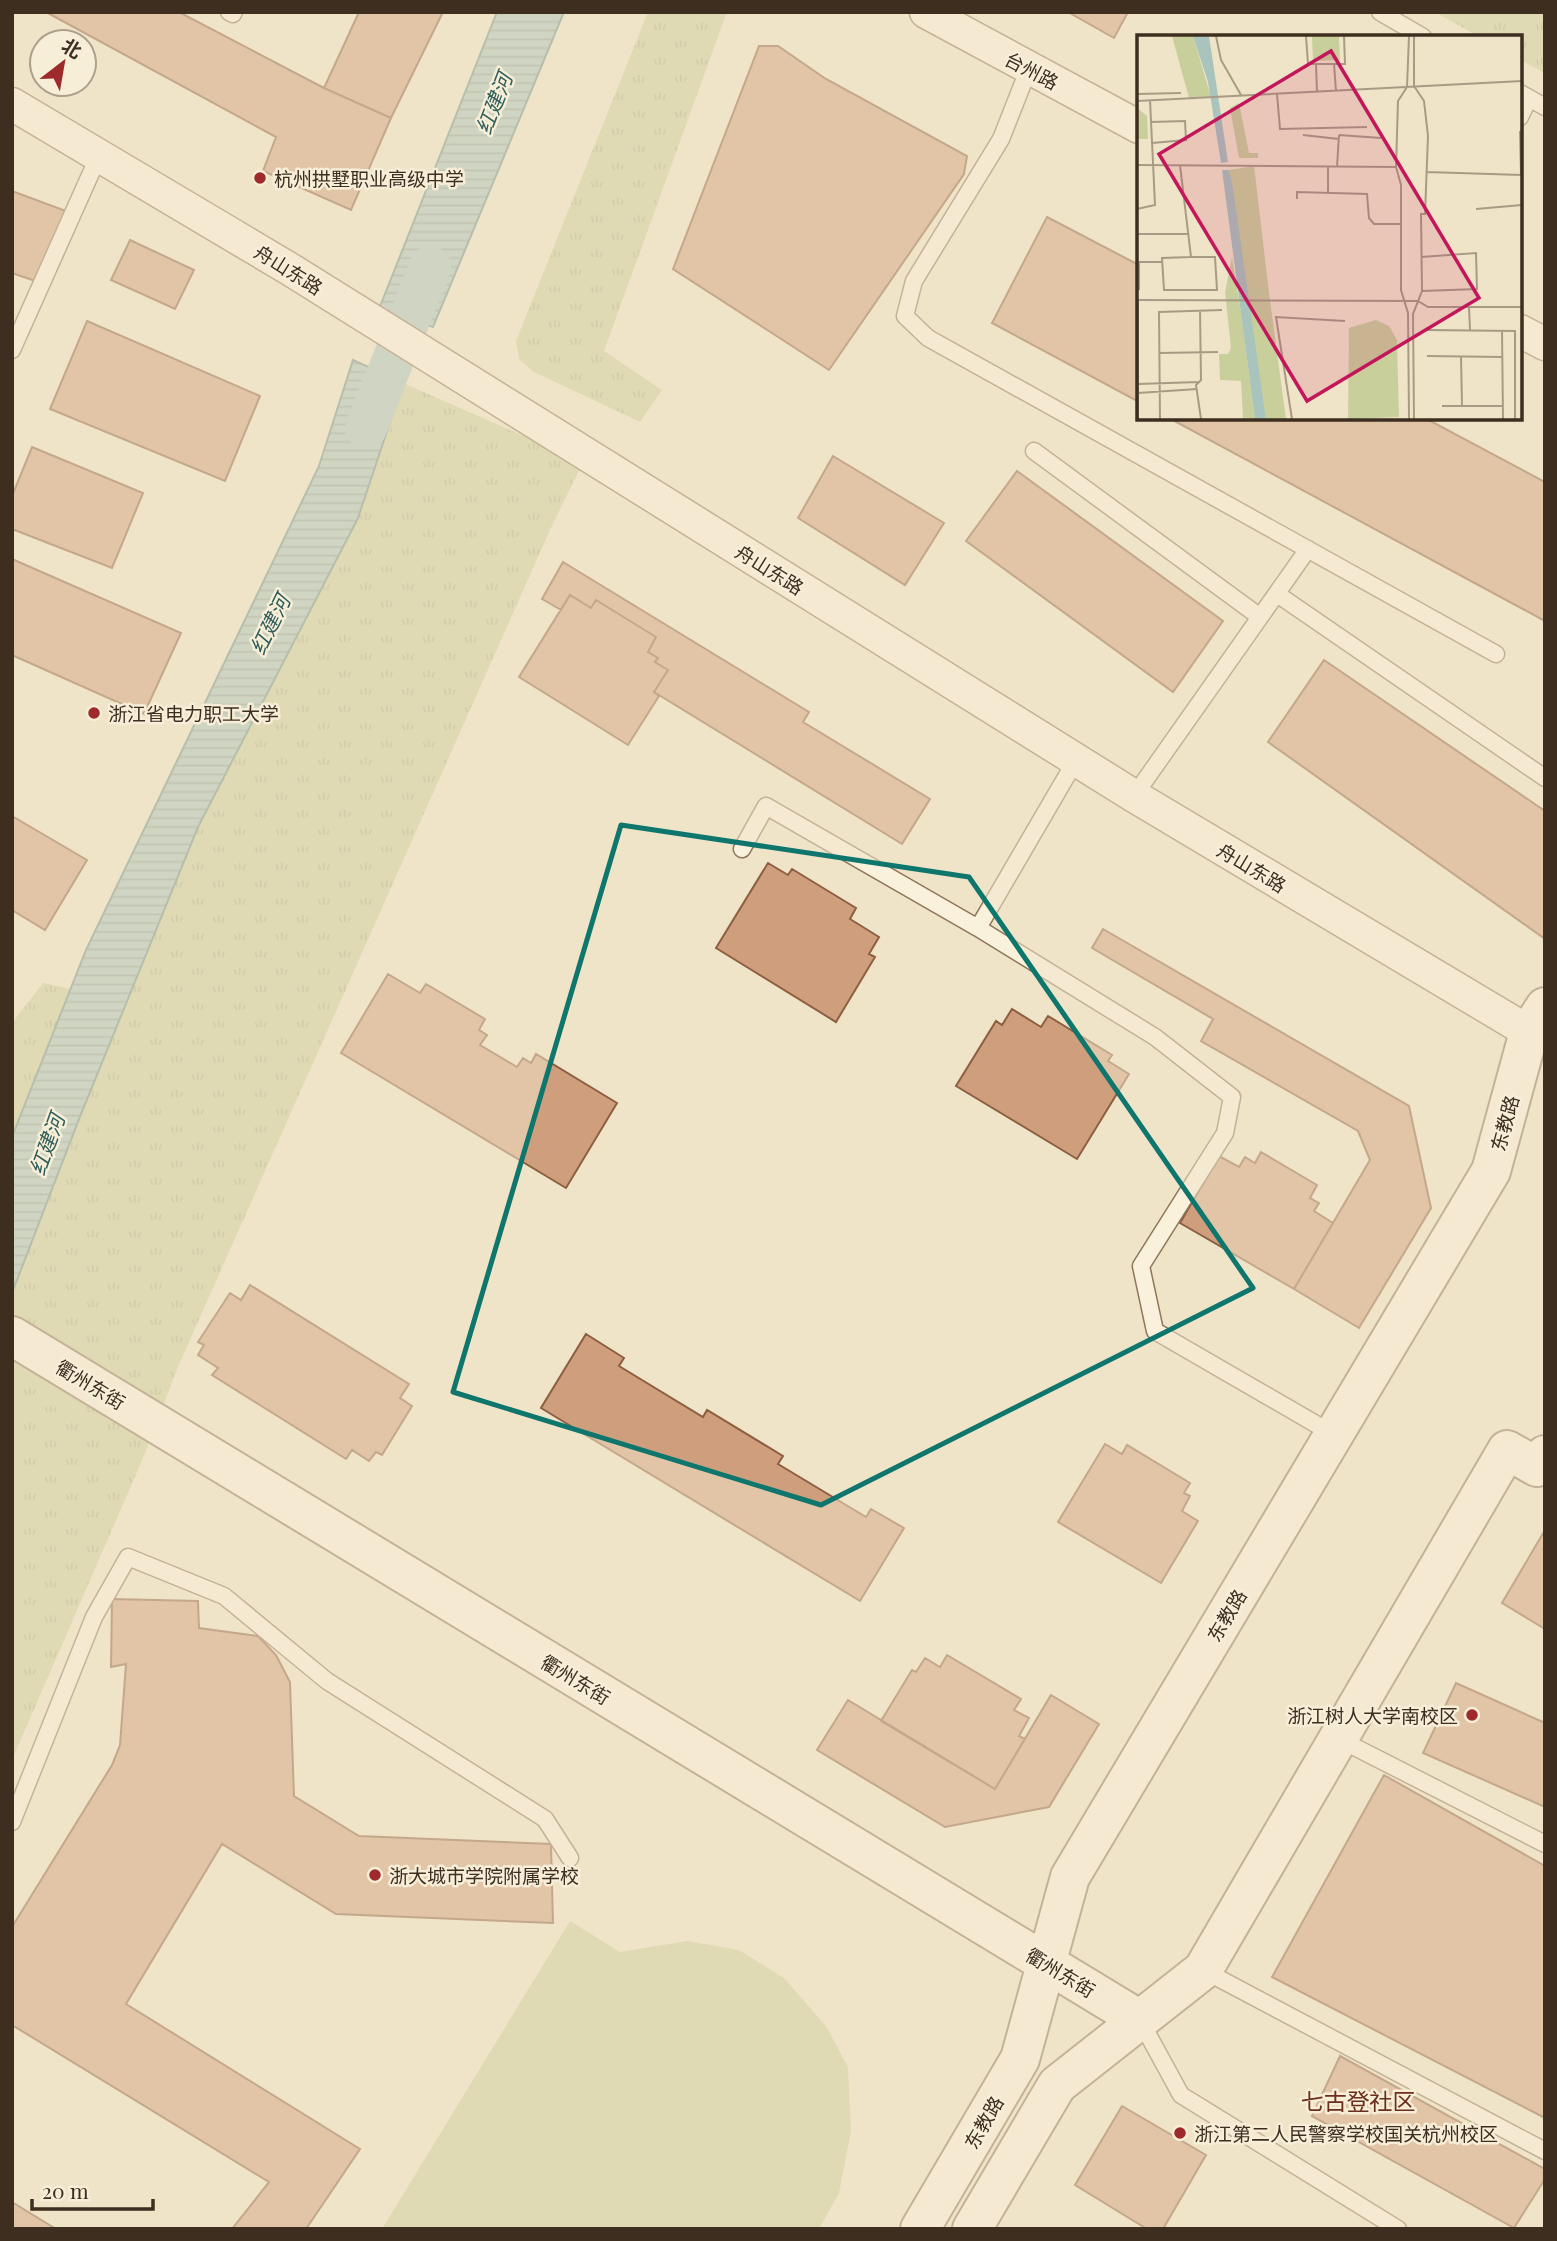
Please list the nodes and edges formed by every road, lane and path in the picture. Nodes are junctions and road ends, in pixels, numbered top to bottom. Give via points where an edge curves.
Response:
1 (229, 12) edge
2 (234, 12) edge
3 (926, 12) edge
4 (1380, 12) edge
5 (1405, 32) edge
6 (1029, 68) junction
7 (1525, 96) edge
8 (12, 104) edge
9 (1545, 107) edge
10 (1137, 126) edge
11 (99, 155) junction
12 (1522, 332) edge
13 (1545, 344) edge
14 (12, 350) edge
15 (1034, 451) dead end
16 (1308, 550) junction
17 (1277, 594) junction
18 (1260, 617) junction
19 (1496, 654) dead end
20 (1076, 760) junction
21 (1545, 778) edge
22 (1134, 796) junction
23 (742, 849) dead end
24 (978, 928) junction
25 (1537, 1019) edge
26 (12, 1336) edge
27 (1334, 1434) junction
28 (1545, 1455) edge
29 (1337, 1738) junction
30 (12, 1822) edge
31 (1545, 1844) edge
32 (570, 1858) dead end
33 (1047, 1963) junction
34 (1203, 1970) junction
35 (1140, 2020) junction
36 (1545, 2151) edge
37 (920, 2229) edge
38 (972, 2229) edge
39 (1398, 2229) edge

1 - 2 lane
3 - 6 street, 台州路
4 - 5 lane
6 - 10 street, 台州路
6 - 16 lane via 1001,139 914,281 905,316 928,338
7 - 9 lane
8 - 11 street, 舟山东路
11 - 14 lane
11 - 20 street, 舟山东路 via 289,268
12 - 13 street
15 - 18 lane
16 - 17 lane
16 - 19 lane
17 - 18 lane
17 - 21 lane
18 - 22 lane
20 - 22 street, 舟山东路
20 - 24 lane
22 - 25 street, 舟山东路
23 - 24 lane via 766,806
24 - 27 lane via 1156,1037 1232,1097 1225,1133 1141,1266 1155,1331
25 - 27 street, 东教路 via 1491,1171
26 - 33 street, 衢州东街
27 - 33 street, 东教路 via 1070,1877
28 - 29 street via 1537,1467 1507,1450
29 - 31 lane
29 - 34 street
30 - 32 lane via 94,1617 128,1557 224,1596 327,1681 545,1819
33 - 35 street, 衢州东街
33 - 37 street, 东教路 via 1020,2059
34 - 35 street
34 - 36 lane
35 - 38 street via 1057,2085
35 - 39 lane via 1181,2095

